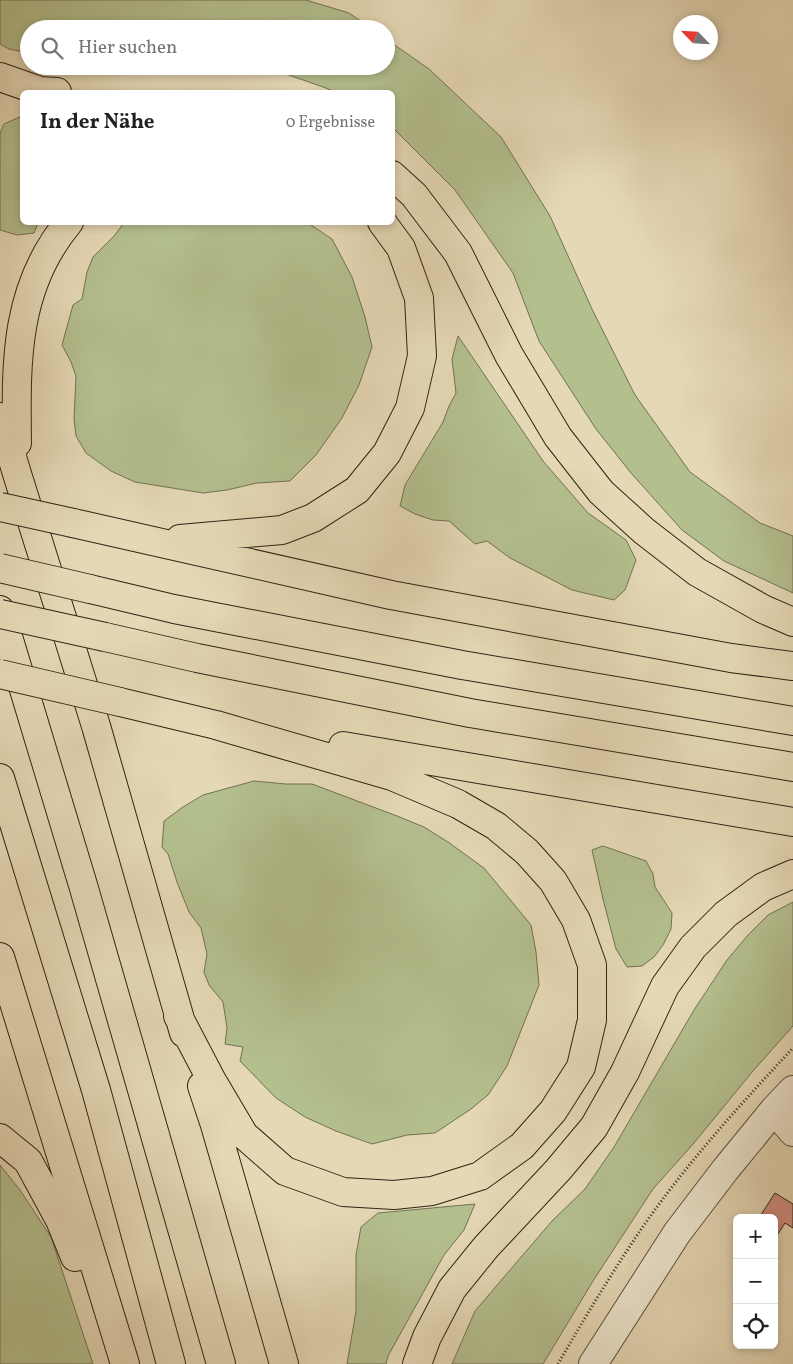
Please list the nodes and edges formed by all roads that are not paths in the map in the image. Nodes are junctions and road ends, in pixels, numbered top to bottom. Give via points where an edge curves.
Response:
1 (0, 77) edge
2 (37, 90) edge
3 (395, 178) edge
4 (67, 225) edge
5 (384, 225) edge
6 (0, 417) edge
7 (18, 477) junction
8 (0, 507) edge
9 (151, 542) junction
10 (0, 568) edge
11 (0, 612) edge
12 (793, 622) edge
13 (793, 666) edge
14 (0, 674) edge
15 (793, 721) edge
16 (216, 725) junction
17 (793, 767) edge
18 (0, 778) edge
19 (793, 822) edge
20 (793, 874) edge
21 (0, 957) edge
22 (178, 1016) junction
23 (793, 1090) edge
24 (774, 1110) junction
25 (793, 1132) edge
26 (0, 1138) edge
27 (111, 1320) junction
28 (125, 1364) edge
29 (171, 1364) edge
30 (221, 1364) edge
31 (284, 1364) edge
32 (418, 1364) edge
33 (593, 1364) edge

1 - 2 highway
3 - 12 highway via 414,195 458,253 509,355 553,429 601,492 697,572
4 - 7 highway via 43,260 27,300 20,334 16,385
5 - 9 highway via 401,248 420,298 422,356 410,408 387,453 357,490 312,518 282,530
6 - 7 highway
7 - 22 highway via 96,726
8 - 9 highway, bridge
9 - 13 highway via 391,595 731,658
10 - 15 highway, bridge via 174,609 452,663
11 - 17 highway, bridge via 197,658 470,714
11 - 30 highway via 89,904
14 - 16 highway, bridge
16 - 19 highway
16 - 22 highway via 392,776 458,804 496,826 527,852 553,881 576,920 592,965 592,1020 580,1067 553,1111 522,1146 480,1176 432,1191 394,1195 343,1192 285,1170 244,1135
18 - 29 highway via 96,1090
20 - 32 highway via 763,887 726,914 693,947 665,986 594,1127 452,1289 427,1337
21 - 27 highway
22 - 31 highway via 215,1125
23 - 24 street
24 - 25 street
24 - 33 street via 677,1233
26 - 27 highway via 28,1161 60,1220 90,1297
27 - 28 highway

